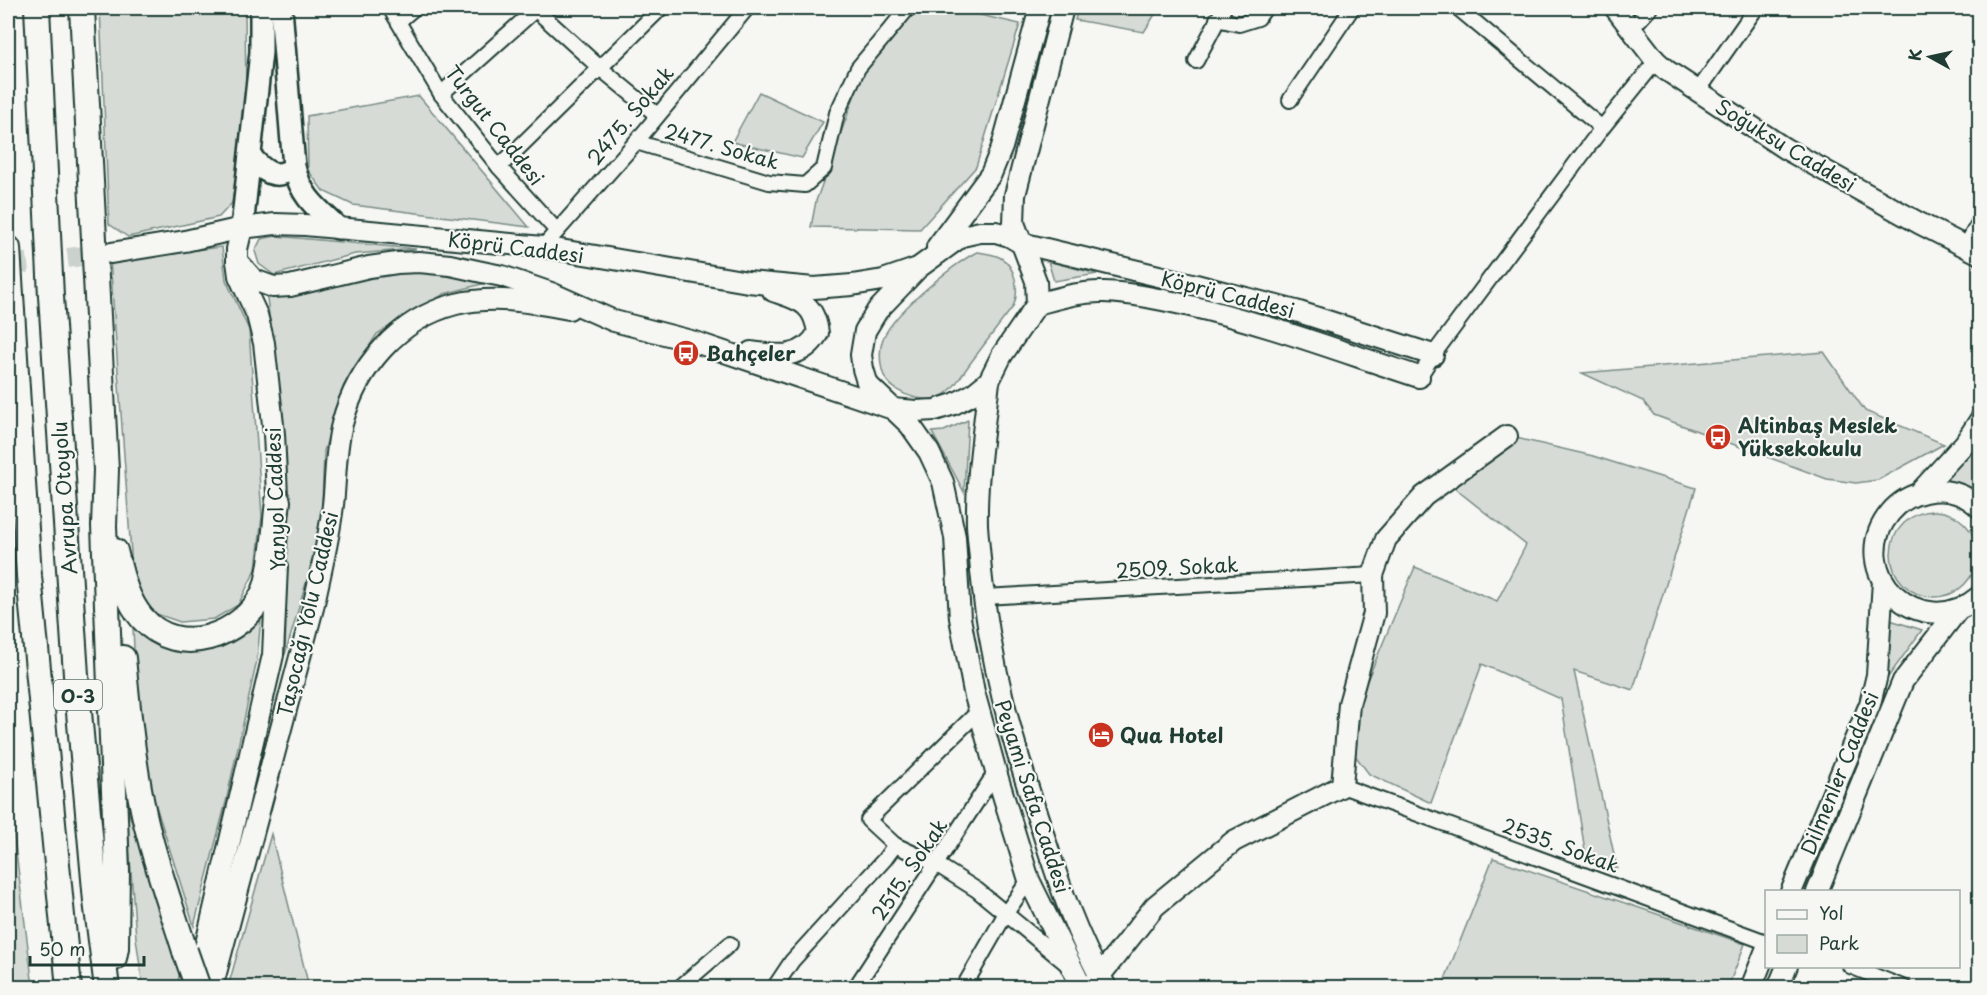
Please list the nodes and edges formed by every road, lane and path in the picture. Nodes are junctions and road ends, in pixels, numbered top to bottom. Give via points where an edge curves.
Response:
1 (37, 8) edge
2 (49, 8) edge
3 (82, 8) edge
4 (261, 8) edge
5 (282, 8) edge
6 (390, 8) edge
7 (414, 8) edge
8 (535, 8) edge
9 (661, 8) edge
10 (747, 8) edge
11 (908, 8) edge
12 (1040, 8) edge
13 (1063, 8) edge
14 (1264, 8) edge
15 (1352, 8) edge
16 (1458, 8) edge
17 (1615, 8) edge
18 (1650, 8) edge
19 (1756, 8) edge
20 (1220, 13) edge
21 (399, 21) junction
22 (1632, 28) junction
23 (39, 60) junction
24 (1196, 61) dead end
25 (1656, 61) junction
26 (600, 68) junction
27 (1698, 91) junction
28 (441, 94) junction
29 (1290, 100) dead end
30 (657, 115) junction
31 (1602, 128) junction
32 (636, 142) junction
33 (250, 156) junction
34 (294, 167) junction
35 (499, 167) junction
36 (1980, 221) edge
37 (242, 228) junction
38 (338, 228) junction
39 (556, 231) junction
40 (1020, 243) junction
41 (543, 247) junction
42 (8, 248) edge
43 (1972, 250) edge
44 (111, 253) tunnel mouth
45 (237, 261) junction
46 (918, 268) junction
47 (748, 282) junction
48 (1037, 304) junction
49 (614, 321) junction
50 (695, 342) junction
51 (1433, 356) junction
52 (1419, 377) joint
53 (990, 381) junction
54 (893, 409) junction
55 (1980, 420) edge
56 (1507, 436) dead end
57 (106, 470) junction
58 (1919, 493) junction
59 (278, 501) junction
60 (1980, 508) edge
61 (115, 551) junction
62 (1373, 575) junction
63 (1883, 581) junction
64 (1980, 596) edge
65 (984, 597) junction
66 (1966, 608) edge
67 (979, 711) junction
68 (996, 772) junction
69 (1342, 786) junction
70 (895, 845) junction
71 (936, 864) junction
72 (1029, 880) junction
73 (1791, 890) edge
74 (1817, 890) edge
75 (1006, 913) junction
76 (1765, 941) edge
77 (730, 944) dead end
78 (1765, 955) edge
79 (1786, 968) edge
80 (1855, 968) edge
81 (1078, 979) edge
82 (1099, 983) edge
83 (107, 985) edge
84 (69, 987) edge
85 (197, 987) edge
86 (212, 987) edge
87 (680, 987) edge
88 (774, 987) edge
89 (855, 987) edge
90 (963, 987) edge
91 (1751, 987) edge
92 (1778, 987) edge
93 (1905, 987) edge

1 - 23 highway, Avrupa Otoyolu / O-3
2 - 23 highway
3 - 57 highway
4 - 33 main road, Yanyol Caddesi via 261,52
5 - 34 main road
6 - 21 street, Turgut Caddesi
7 - 21 street
8 - 26 street
8 - 28 street
9 - 26 street
10 - 30 street, 2475. Sokak
11 - 32 street, 2477. Sokak via 858,68 837,113 824,168 805,185 770,182
12 - 46 main road via 991,174
13 - 40 main road via 1015,195 1014,223
14 - 20 street via 1258,18 1239,24
15 - 29 street
16 - 31 street
17 - 22 main road, Soğuksu Caddesi
18 - 22 street
19 - 27 street
20 - 24 street
21 - 28 street, Turgut Caddesi
22 - 25 main road, Soğuksu Caddesi
23 - 83 highway, Avrupa Otoyolu / O-3 via 77,690
25 - 27 main road, Soğuksu Caddesi
25 - 31 street
26 - 30 street
26 - 35 street
27 - 43 main road, Soğuksu Caddesi via 1784,148
28 - 35 street, Turgut Caddesi
30 - 32 street, 2475. Sokak
31 - 51 street
32 - 39 street, 2475. Sokak
33 - 34 main road via 263,171 278,174
33 - 37 main road, Yanyol Caddesi
34 - 38 main road via 306,197
35 - 39 street, Turgut Caddesi
36 - 43 street
37 - 38 main road, Köprü Caddesi via 275,224
37 - 44 main road, Köprü Caddesi
37 - 45 main road, Yanyol Caddesi
38 - 41 main road, Köprü Caddesi
39 - 41 street, 2475. Sokak
40 - 46 main road via 996,232 971,234
40 - 48 main road via 1036,281
40 - 51 main road, Köprü Caddesi via 1296,311
41 - 47 main road, Köprü Caddesi
42 - 84 highway, Avrupa Otoyolu / O-3 via 29,576
45 - 49 main road, Köprü Caddesi via 254,280 273,287 397,263 450,265 502,276
45 - 59 main road, Yanyol Caddesi via 264,343
46 - 47 main road, Köprü Caddesi via 852,285 814,288
46 - 54 main road via 877,311 865,331 862,362 868,385
47 - 50 main road via 805,304 817,324 813,342 804,350 781,356
48 - 52 main road, Köprü Caddesi via 1068,295 1103,292 1163,300 1235,316
48 - 53 main road via 1002,355
49 - 50 main road, Köprü Caddesi
49 - 86 main road, Taşocağı Yolu Caddesi via 518,301 456,304 423,316 393,336 369,364 342,423 333,506 313,608
50 - 54 main road, Köprü Caddesi
51 - 52 street
53 - 54 main road via 973,394 935,410
53 - 65 main road, Peyami Safa Caddesi via 977,526
54 - 67 main road via 929,452 943,482 955,537 960,618
55 - 58 main road via 1965,443
56 - 62 main road via 1424,496 1386,539
57 - 61 highway
57 - 83 highway via 106,604 117,871 116,948
58 - 60 main road via 1947,491
58 - 63 main road via 1895,507 1880,529 1876,555
59 - 61 highway via 265,589 241,622 214,636 180,639 151,627 126,592
59 - 85 main road, Yanyol Caddesi via 273,655
61 - 85 highway, bridge via 129,714 144,812
62 - 65 street, 2509. Sokak
62 - 69 main road via 1374,614 1349,704
63 - 66 main road via 1905,604 1921,611 1937,614
63 - 73 main road, Dilmenler Caddesi via 1877,675 1870,705
64 - 66 main road
65 - 82 main road, Peyami Safa Caddesi via 1000,690 1017,755 1055,870
66 - 74 main road, Dilmenler Caddesi via 1903,681
67 - 68 main road
67 - 70 street via 868,820
68 - 71 street, 2515. Sokak
68 - 72 main road
69 - 76 street, 2535. Sokak
69 - 82 main road via 1234,841 1155,906
70 - 71 street
70 - 88 street via 792,961
71 - 75 street
71 - 89 street, 2515. Sokak
72 - 75 street
72 - 81 main road
75 - 81 street
75 - 90 street
77 - 87 street
78 - 91 main road
79 - 92 main road
80 - 93 street

